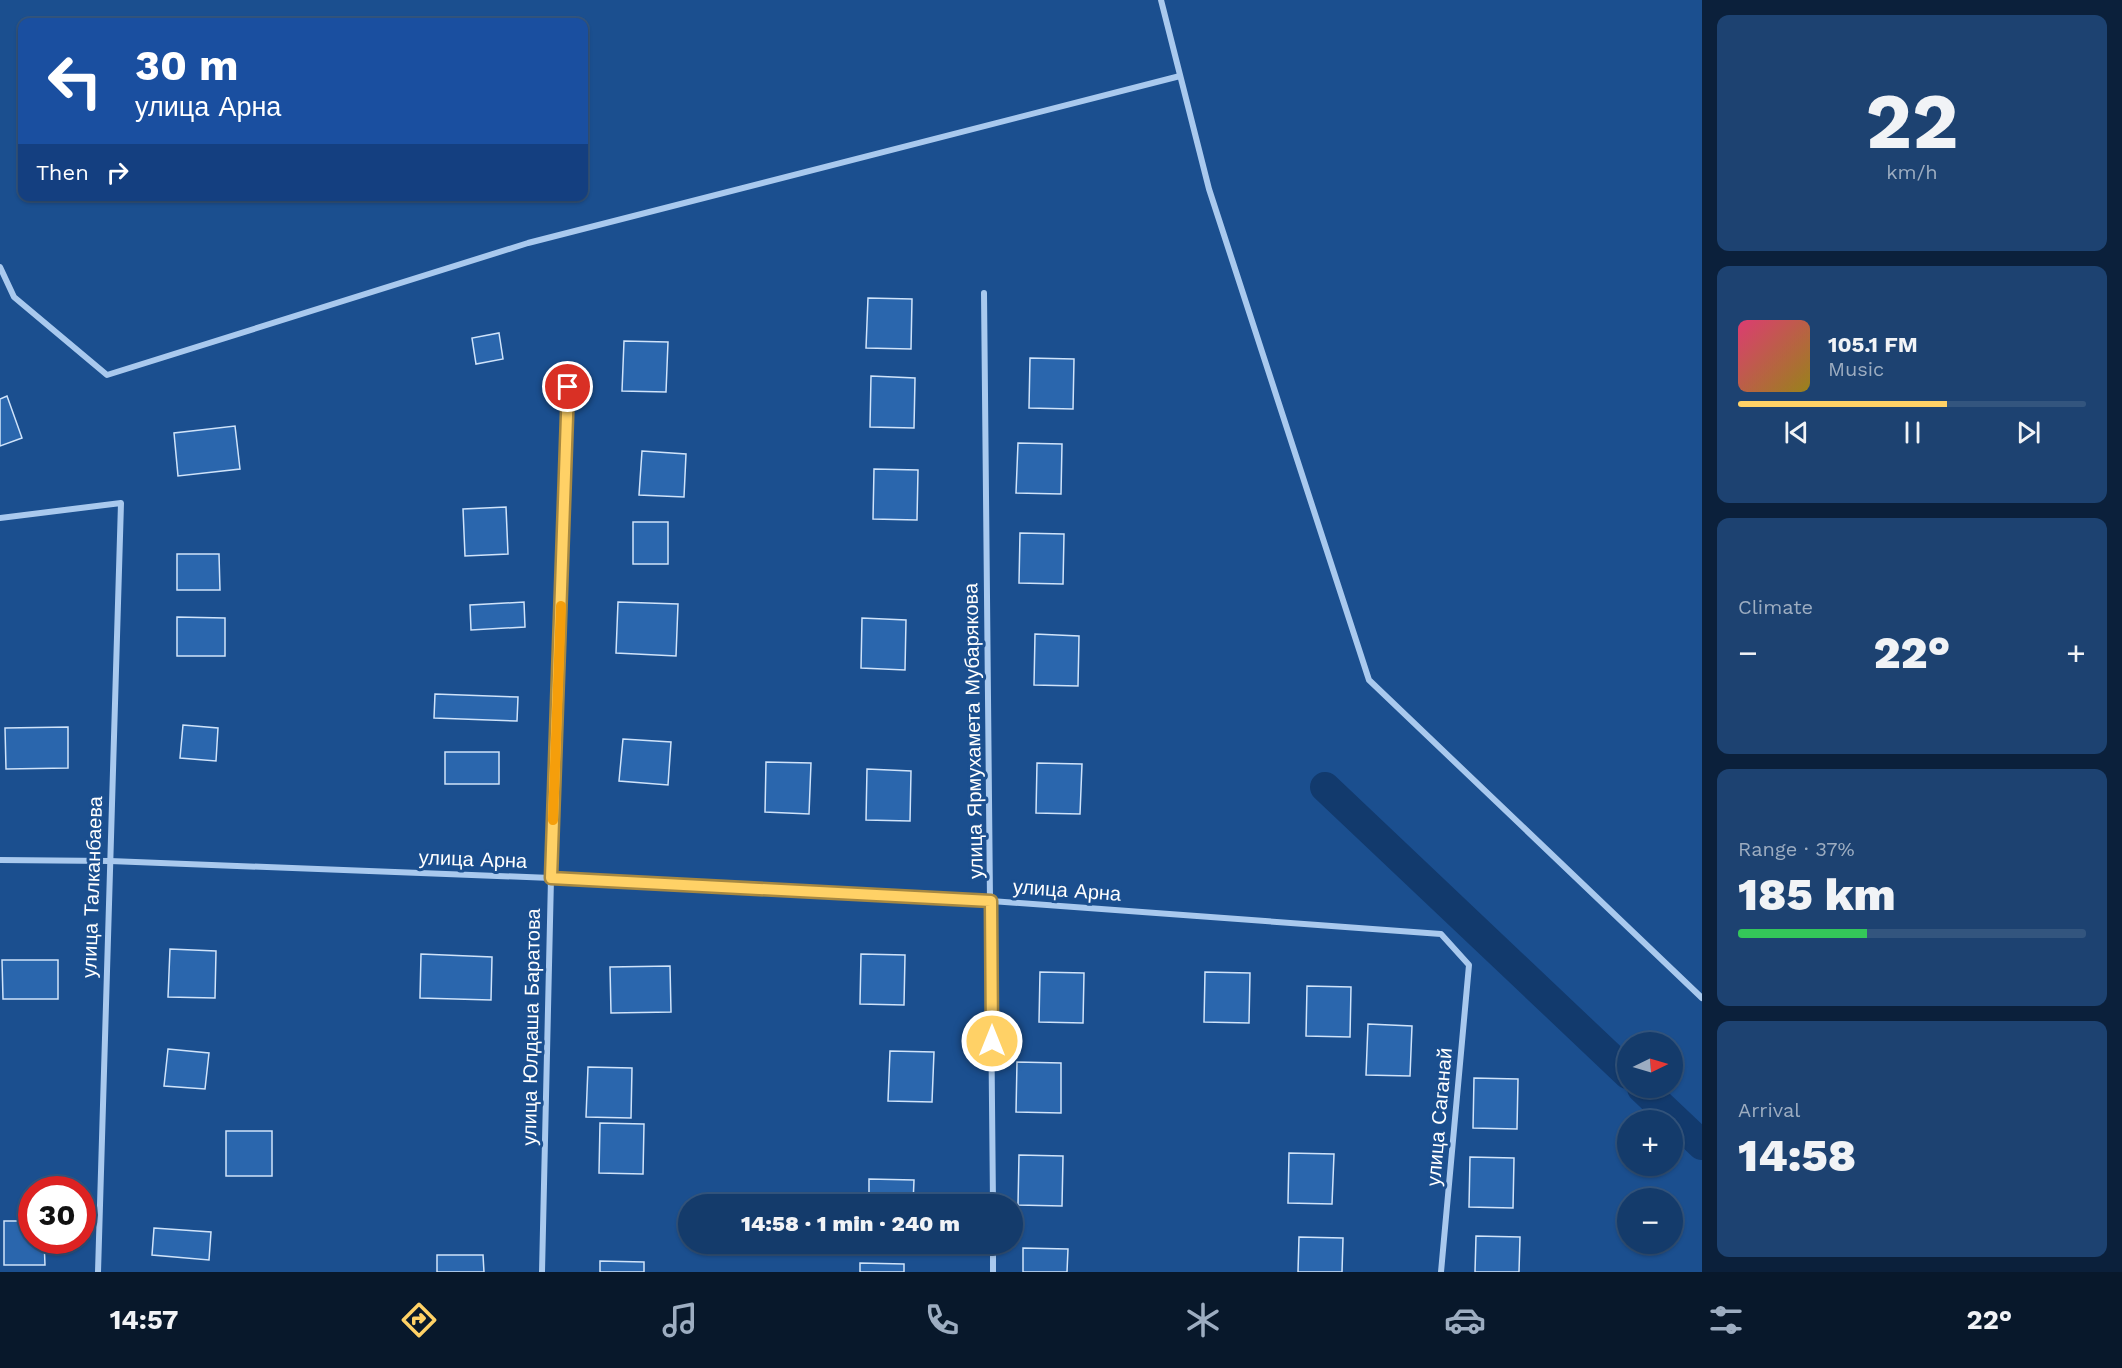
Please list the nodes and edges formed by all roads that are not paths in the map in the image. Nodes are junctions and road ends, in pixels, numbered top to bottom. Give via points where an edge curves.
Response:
1 (1161, 0) edge
2 (1180, 76) junction
3 (0, 267) edge
4 (984, 293) dead end
5 (568, 387) dead end
6 (0, 519) edge
7 (0, 860) edge
8 (110, 861) junction
9 (551, 878) junction
10 (991, 901) junction
11 (1469, 965) joint
12 (1702, 998) edge
13 (993, 1194) edge
14 (993, 1254) edge
15 (98, 1272) edge
16 (542, 1272) edge
17 (993, 1272) edge
18 (1441, 1272) edge

1 - 2 street
2 - 3 street via 528,243 107,375 14,297
2 - 12 street via 1209,189 1370,680
4 - 10 street, улица Ярмухамета Мубарякова
5 - 9 street, улица Юлдаша Баратова
6 - 8 street, улица Талканбаева via 121,503
7 - 8 street, улица Арна
8 - 9 street, улица Арна
8 - 15 street, улица Талканбаева
9 - 10 street, улица Арна
9 - 16 street, улица Юлдаша Баратова
10 - 11 street, улица Арна via 1440,934
10 - 13 street, улица Ярмухамета Мубарякова
11 - 18 street, улица Саганай
14 - 17 street

